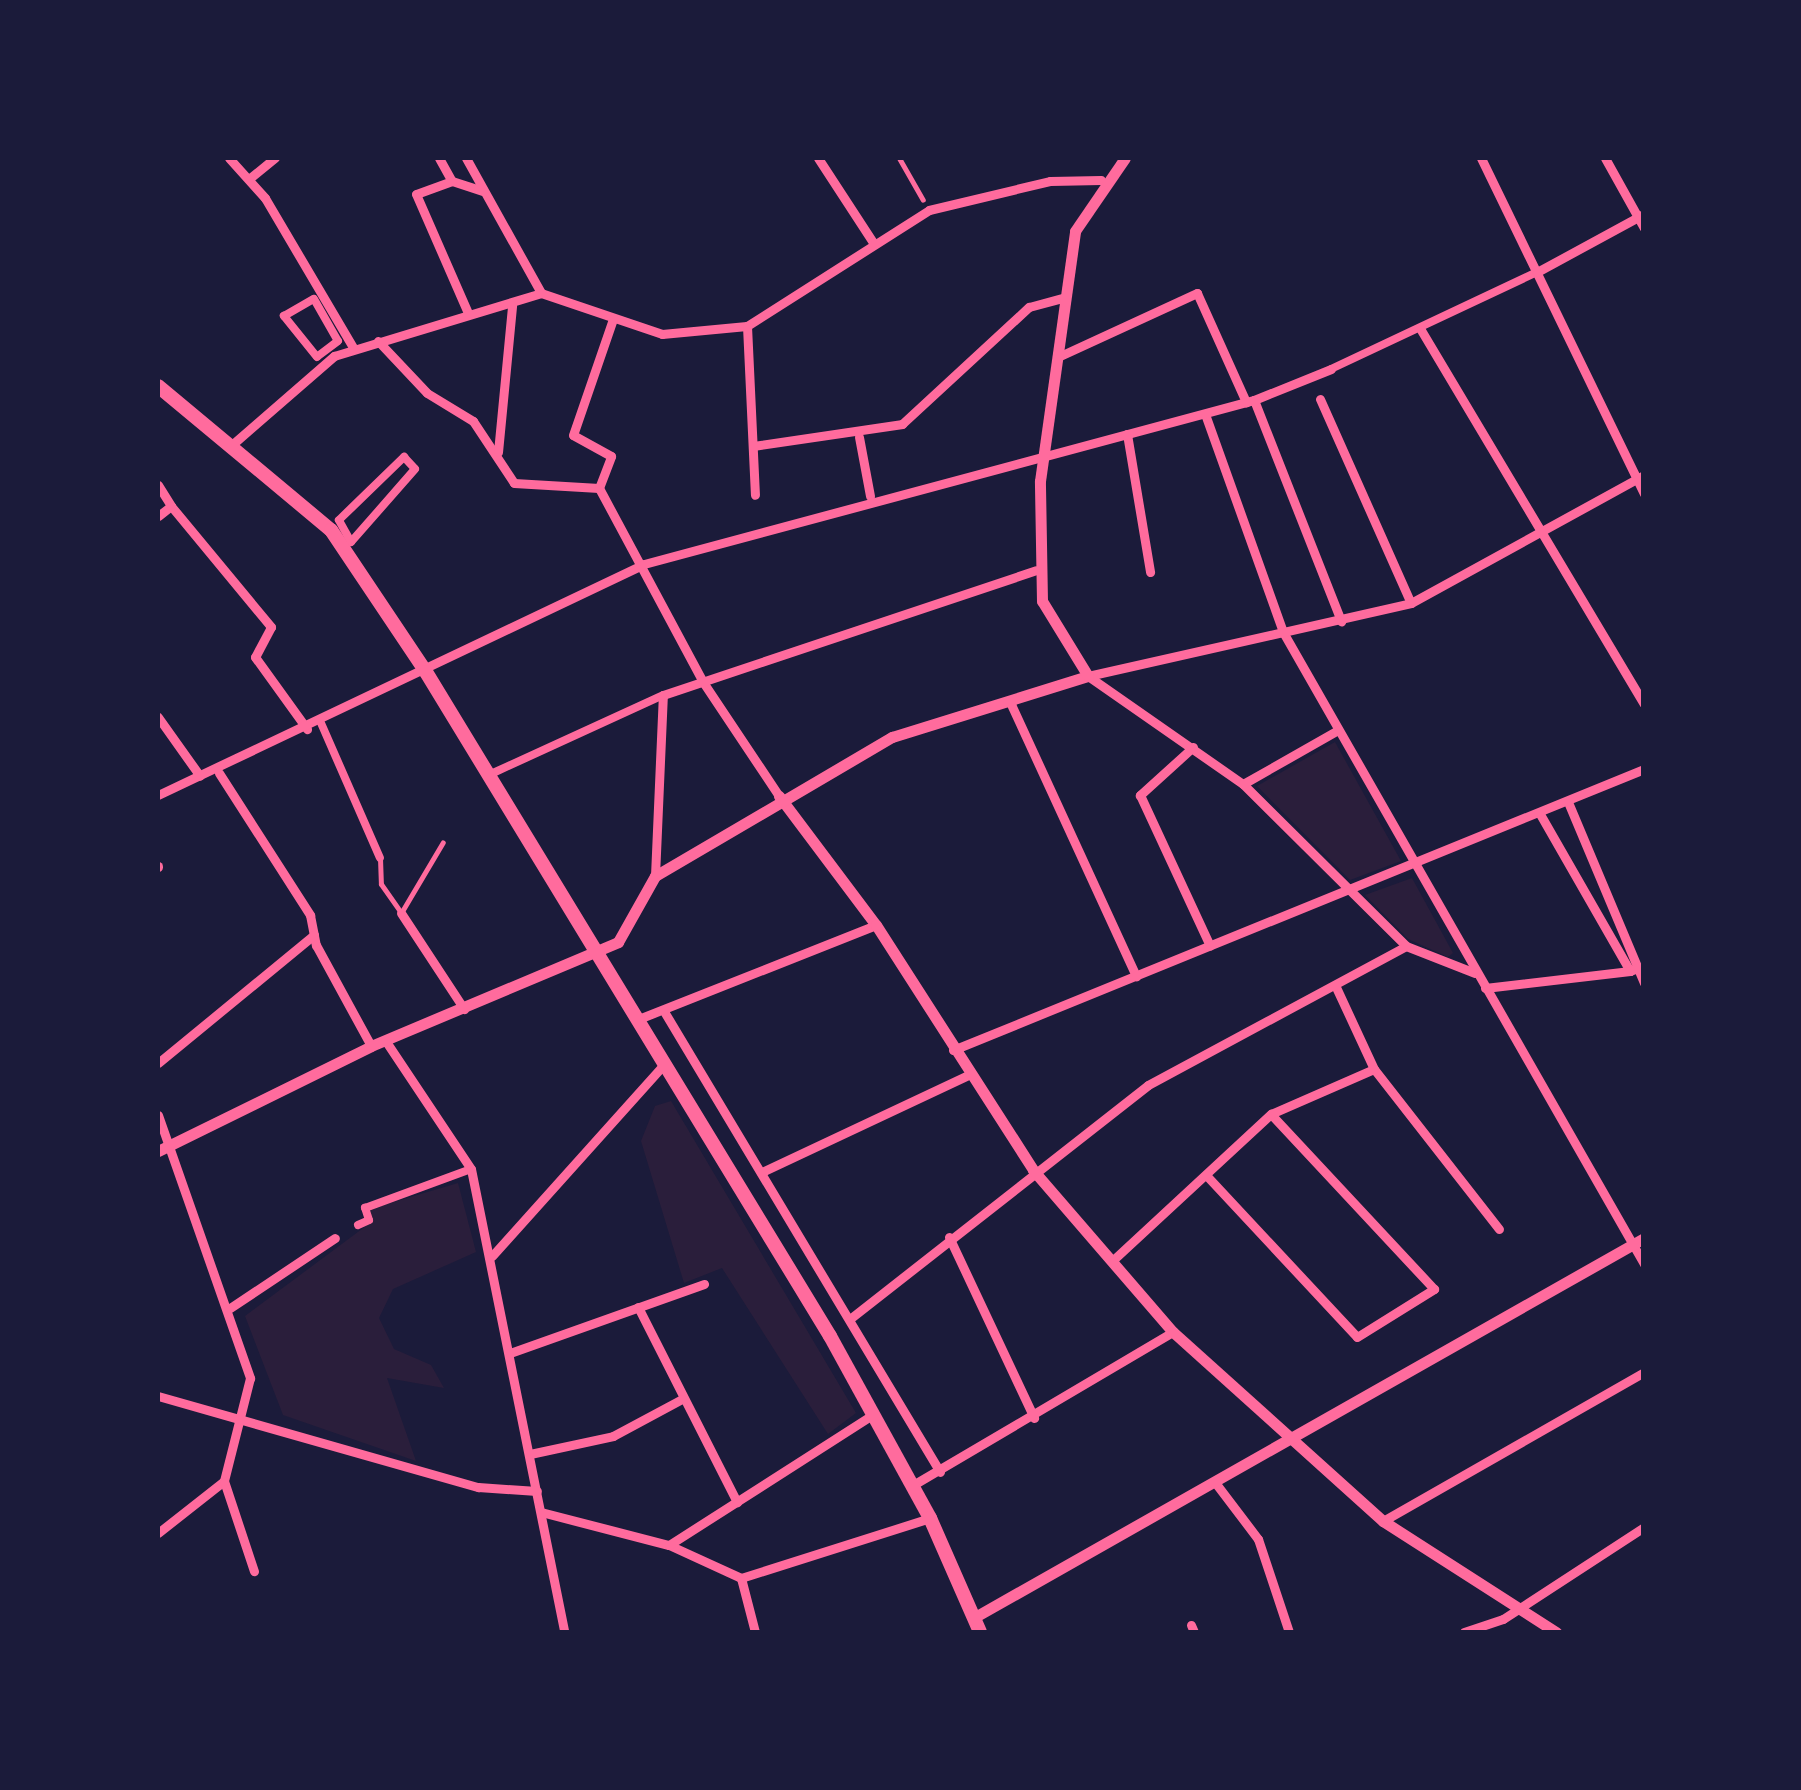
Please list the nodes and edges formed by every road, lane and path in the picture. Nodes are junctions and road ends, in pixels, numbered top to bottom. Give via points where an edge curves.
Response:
1 (229, 158) edge
2 (275, 158) edge
3 (438, 158) edge
4 (466, 158) edge
5 (818, 158) edge
6 (899, 158) edge
7 (1125, 158) edge
8 (1481, 158) edge
9 (1605, 158) edge
10 (250, 178) junction
11 (1101, 180) junction
12 (452, 181) junction
13 (482, 191) junction
14 (924, 200) dead end
15 (1641, 216) edge
16 (1644, 228) edge
17 (874, 244) junction
18 (1537, 272) junction
19 (542, 293) junction
20 (1062, 298) junction
21 (512, 306) junction
22 (468, 313) junction
23 (284, 316) joint
24 (612, 319) junction
25 (747, 326) junction
26 (1421, 330) junction
27 (378, 342) junction
28 (354, 349) junction
29 (1060, 356) junction
30 (1331, 369) joint
31 (158, 386) edge
32 (1320, 399) dead end
33 (1250, 401) junction
34 (1205, 414) junction
35 (1127, 434) junction
36 (859, 437) junction
37 (234, 443) junction
38 (753, 446) junction
39 (498, 452) junction
40 (1043, 456) junction
41 (1640, 477) edge
42 (158, 486) edge
43 (599, 488) junction
44 (1644, 494) edge
45 (755, 496) dead end
46 (870, 496) junction
47 (171, 506) junction
48 (158, 516) edge
49 (1544, 531) junction
50 (351, 542) joint
51 (644, 564) junction
52 (1036, 570) junction
53 (1150, 572) dead end
54 (1411, 603) junction
55 (1341, 620) junction
56 (1283, 632) junction
57 (426, 672) junction
58 (1088, 676) junction
59 (702, 682) junction
60 (662, 695) junction
61 (1010, 702) junction
62 (1644, 704) edge
63 (158, 717) edge
64 (321, 722) junction
65 (307, 729) junction
66 (1338, 730) junction
67 (1193, 747) junction
68 (1644, 769) edge
69 (219, 773) junction
70 (493, 774) junction
71 (200, 776) junction
72 (1243, 784) junction
73 (779, 796) junction
74 (159, 797) edge
75 (1568, 802) junction
76 (1540, 814) junction
77 (443, 842) dead end
78 (380, 858) joint
79 (1412, 865) junction
80 (655, 876) junction
81 (1348, 890) junction
82 (402, 913) junction
83 (876, 925) junction
84 (314, 935) junction
85 (1210, 946) junction
86 (1406, 946) junction
87 (596, 952) junction
88 (1634, 970) junction
89 (1475, 973) junction
90 (1136, 976) junction
91 (1644, 982) edge
92 (1335, 986) junction
93 (1485, 988) junction
94 (464, 1009) junction
95 (665, 1014) junction
96 (636, 1020) junction
97 (384, 1040) junction
98 (371, 1046) junction
99 (953, 1050) junction
100 (158, 1063) edge
101 (666, 1063) junction
102 (1374, 1069) junction
103 (970, 1074) junction
104 (1272, 1114) junction
105 (158, 1116) edge
106 (172, 1145) junction
107 (158, 1152) edge
108 (471, 1169) junction
109 (1033, 1170) junction
110 (762, 1172) junction
111 (1206, 1175) junction
112 (358, 1225) dead end
113 (1498, 1229) dead end
114 (948, 1236) junction
115 (335, 1238) dead end
116 (1638, 1241) edge
117 (492, 1256) junction
118 (1112, 1261) junction
119 (1644, 1264) edge
120 (704, 1284) dead end
121 (638, 1307) junction
122 (230, 1308) junction
123 (851, 1318) junction
124 (1173, 1332) junction
125 (510, 1352) junction
126 (1644, 1372) edge
127 (158, 1396) edge
128 (682, 1398) junction
129 (874, 1414) junction
130 (1034, 1418) junction
131 (242, 1420) junction
132 (1289, 1439) junction
133 (530, 1454) junction
134 (940, 1472) junction
135 (224, 1481) junction
136 (1217, 1485) junction
137 (913, 1486) junction
138 (536, 1491) junction
139 (737, 1502) junction
140 (540, 1512) junction
141 (930, 1518) junction
142 (1383, 1521) junction
143 (1644, 1527) edge
144 (158, 1533) edge
145 (668, 1545) junction
146 (254, 1571) dead end
147 (741, 1578) junction
148 (1514, 1604) junction
149 (975, 1617) junction
150 (564, 1632) edge
151 (755, 1632) edge
152 (980, 1632) edge
153 (1290, 1632) edge
154 (1464, 1632) edge
155 (1556, 1632) edge

1 - 10 street
2 - 10 street
3 - 12 street
4 - 13 street
5 - 17 street
6 - 14 lane
7 - 11 street
8 - 18 street
9 - 15 street
10 - 28 street
11 - 17 street via 941,205
11 - 20 street via 1075,231
12 - 13 street
12 - 22 street via 416,194
13 - 19 street
15 - 16 street
15 - 18 street
17 - 25 street
18 - 26 street
18 - 41 street
19 - 21 street
19 - 24 street
20 - 29 street
20 - 36 street via 1029,306 902,424
21 - 22 street
21 - 39 street
22 - 27 street
23 - 23 street via 318,357 338,341 314,299
24 - 25 street via 662,334
24 - 43 street via 573,436 611,456
25 - 38 street
26 - 30 street
26 - 49 street
27 - 28 street
27 - 39 street
28 - 37 street via 293,386
29 - 33 street via 1197,293
29 - 40 street
30 - 33 street
31 - 37 main road
32 - 54 street
33 - 34 street
33 - 55 street
34 - 35 street
34 - 56 street
35 - 40 street
35 - 53 street
36 - 38 street
36 - 46 street
37 - 57 main road via 331,530
38 - 45 street
39 - 43 street via 514,483
40 - 46 street
40 - 52 street
41 - 44 street
41 - 49 street
42 - 47 street
43 - 51 street
46 - 51 street
47 - 48 street
47 - 65 street via 271,627 255,658
49 - 54 street
49 - 62 street
50 - 50 street via 415,469 404,456 339,520
51 - 57 street
51 - 59 street
52 - 58 street via 1042,601
52 - 59 street
54 - 55 street
55 - 56 street
56 - 58 street
56 - 66 street
57 - 64 street
57 - 70 main road
58 - 61 street
58 - 67 street
59 - 60 street
59 - 73 street
60 - 70 street
60 - 80 street
61 - 73 street via 892,738
61 - 90 street
63 - 71 street
64 - 65 street
64 - 78 street
65 - 69 street
66 - 72 street
66 - 79 street
67 - 72 street
67 - 85 street via 1140,795
68 - 75 street
69 - 71 street
69 - 84 street
70 - 87 main road
71 - 74 street
72 - 81 street
73 - 80 street
73 - 83 street
75 - 76 street
75 - 88 street
76 - 79 street
76 - 88 street
77 - 82 lane
78 - 82 lane via 381,884
79 - 81 street
79 - 89 street
80 - 87 street via 618,942
81 - 85 street
81 - 86 street
82 - 94 street
83 - 95 street
83 - 99 street
84 - 98 street
84 - 100 street
85 - 90 street
86 - 89 street
86 - 92 street
87 - 94 street
87 - 96 main road
88 - 91 street
88 - 93 street
89 - 93 street
90 - 99 street
92 - 102 street
92 - 109 street via 1148,1085
93 - 116 street
94 - 97 street
95 - 96 street
95 - 110 street
96 - 101 main road
97 - 98 street
97 - 108 street
98 - 106 street
99 - 103 street
101 - 117 street
101 - 129 main road
102 - 104 street
102 - 113 street
103 - 109 street
103 - 110 street
104 - 111 street
104 - 111 street via 1434,1289 1356,1337
105 - 106 street
106 - 107 street
106 - 122 street
108 - 112 street via 365,1208 369,1220
108 - 117 street
109 - 114 street
109 - 118 street
110 - 123 street
111 - 118 street
114 - 123 street
114 - 130 street
115 - 122 street
116 - 119 street
116 - 132 street
117 - 125 street
118 - 124 street
120 - 121 street
121 - 125 street
121 - 128 street
122 - 131 street via 250,1378
123 - 134 street
124 - 130 street
124 - 132 street
125 - 133 street
126 - 142 street
127 - 131 street
128 - 133 street via 613,1436
128 - 139 street
129 - 137 main road
129 - 139 street
130 - 134 street
131 - 135 street
131 - 138 street via 478,1487
132 - 136 street
132 - 142 street
133 - 138 street
134 - 137 street
135 - 144 street
135 - 146 street
136 - 149 street
136 - 153 street via 1258,1539
137 - 141 main road
138 - 140 street
139 - 145 street
140 - 145 street
140 - 150 street
141 - 147 street
141 - 149 main road
142 - 148 street
143 - 148 street
145 - 147 street
147 - 151 street
148 - 154 street via 1504,1619
148 - 155 street
149 - 152 main road

